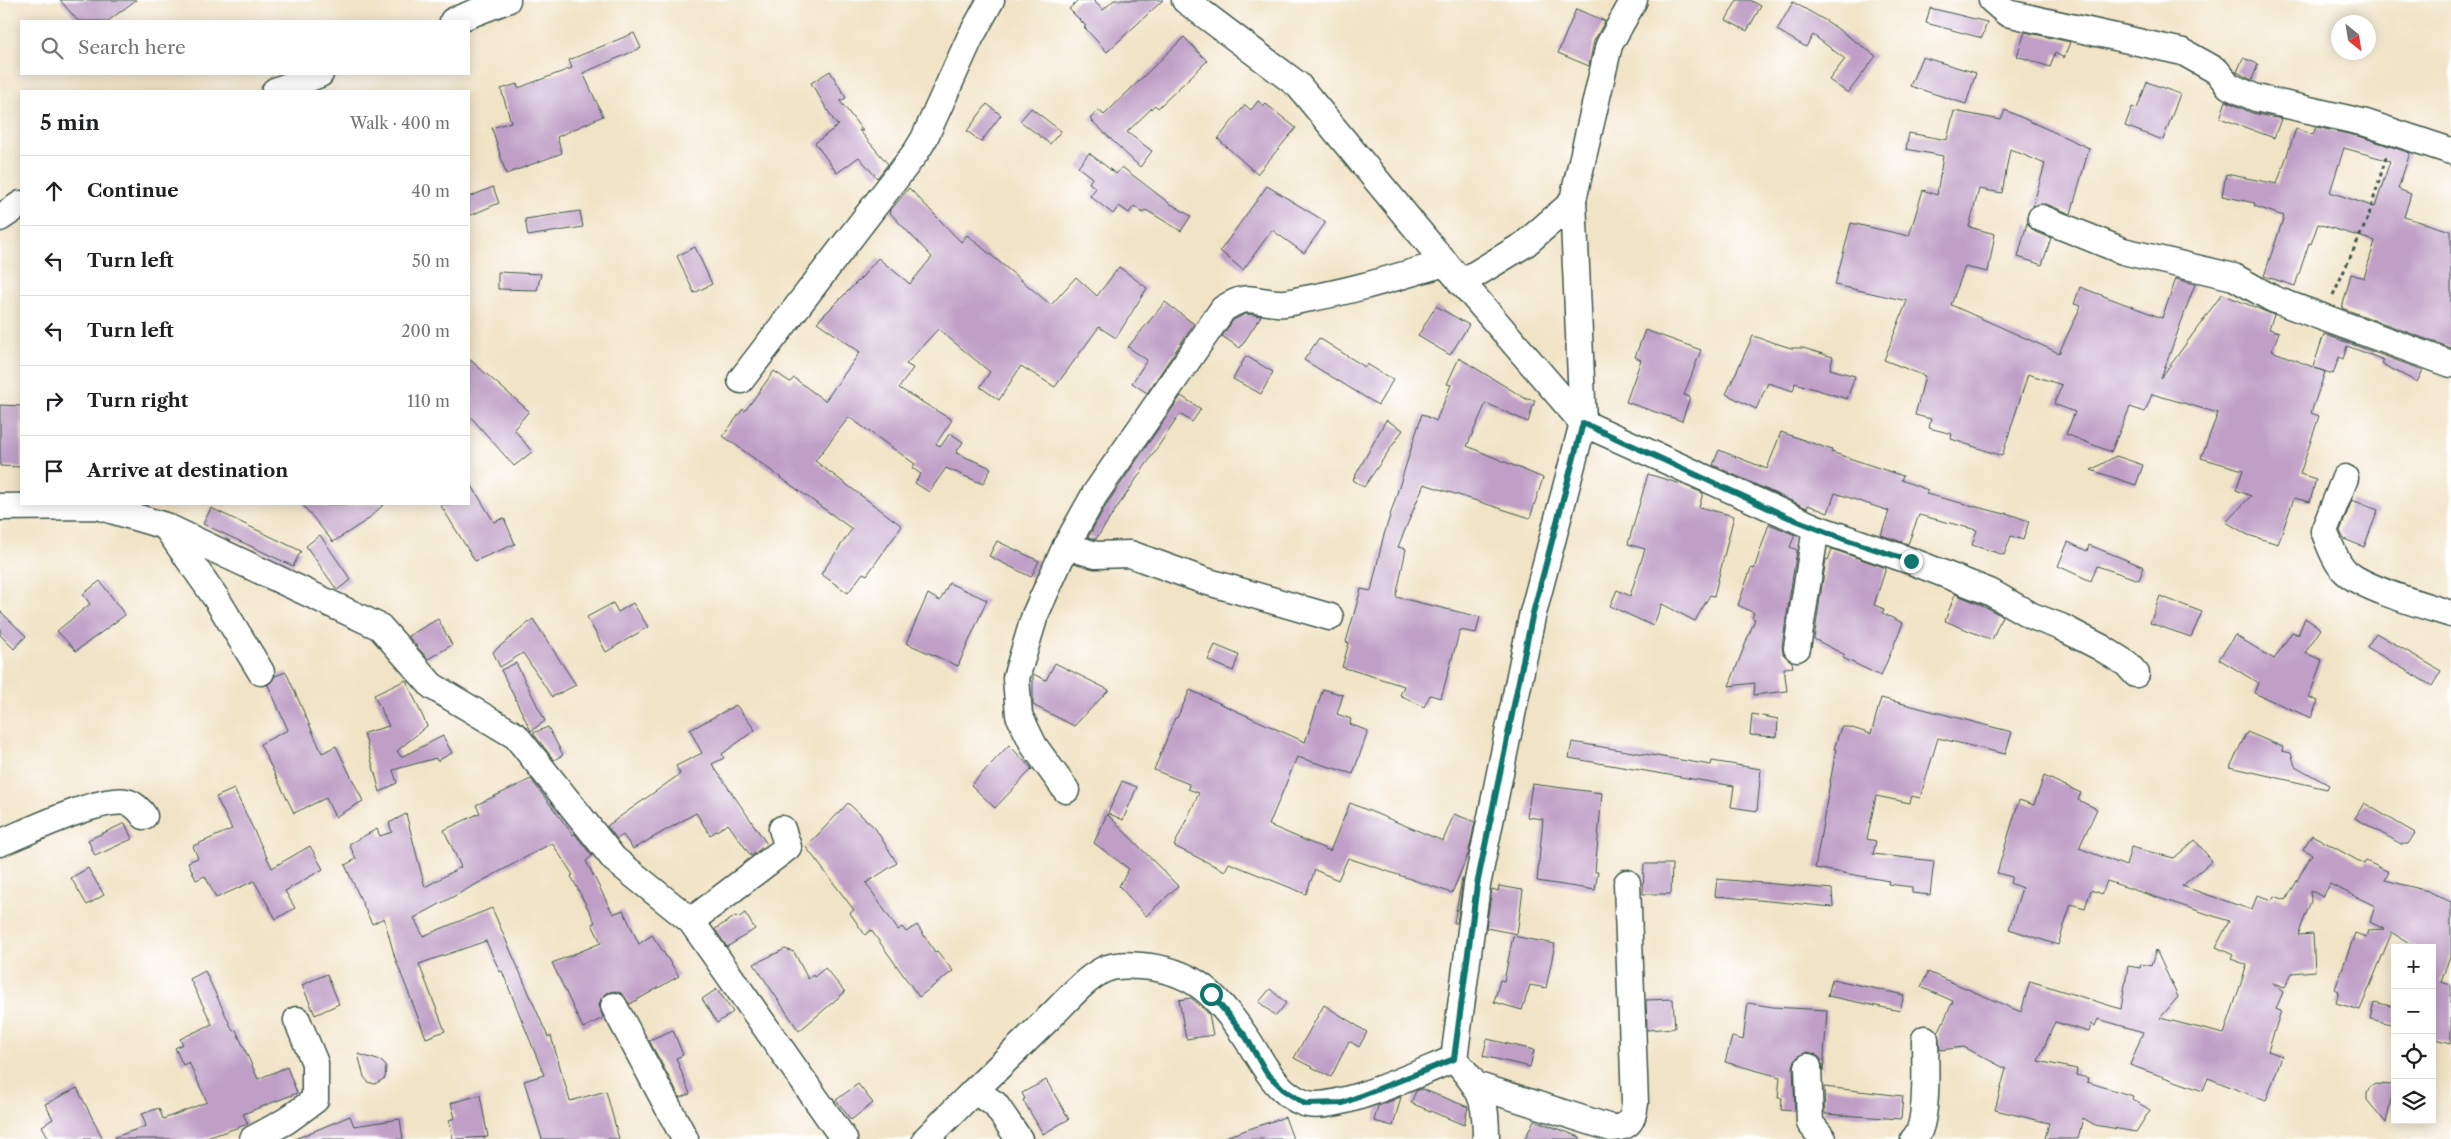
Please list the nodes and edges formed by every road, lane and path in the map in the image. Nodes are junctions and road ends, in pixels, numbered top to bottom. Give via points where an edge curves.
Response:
1 (507, 0) edge
2 (991, 0) edge
3 (1185, 0) edge
4 (1634, 0) edge
5 (1992, 0) edge
6 (456, 20) edge
7 (317, 75) edge
8 (278, 90) edge
9 (2394, 132) junction
10 (2451, 151) edge
11 (1573, 202) junction
12 (20, 205) edge
13 (0, 218) edge
14 (2041, 218) dead end
15 (1453, 273) junction
16 (2323, 319) junction
17 (2451, 364) edge
18 (741, 380) dead end
19 (1583, 423) junction
20 (2345, 478) dead end
21 (0, 507) edge
22 (165, 526) junction
23 (1816, 528) junction
24 (1066, 546) junction
25 (2451, 614) edge
26 (1330, 617) dead end
27 (1796, 648) dead end
28 (261, 672) dead end
29 (2136, 674) dead end
30 (1066, 790) dead end
31 (144, 816) dead end
32 (782, 829) dead end
33 (0, 843) edge
34 (1627, 883) dead end
35 (691, 921) junction
36 (614, 1006) dead end
37 (297, 1020) dead end
38 (1925, 1039) dead end
39 (1454, 1059) junction
40 (1808, 1067) dead end
41 (1478, 1086) junction
42 (974, 1091) junction
43 (253, 1139) edge
44 (685, 1139) edge
45 (844, 1139) edge
46 (926, 1139) edge
47 (1019, 1139) edge
48 (1486, 1139) edge
49 (1823, 1139) edge
50 (1914, 1139) edge

1 - 6 street
2 - 18 street via 970,38 924,140
3 - 15 street via 1298,85
4 - 11 street via 1609,45
5 - 9 street via 2008,13 2183,52 2217,71 2229,86 2250,95
7 - 8 street
9 - 10 street
9 - 16 path via 2368,218
11 - 15 street via 1525,244
11 - 19 street
12 - 13 street
14 - 16 street via 2123,250 2234,277 2273,299
15 - 19 street
15 - 24 street via 1386,281 1279,304 1256,299 1238,300 1223,309 1095,494
16 - 17 street
19 - 23 street
19 - 39 street via 1532,617 1477,885
20 - 25 street via 2324,531 2333,554 2346,572 2377,589
21 - 22 street via 98,506
22 - 28 street via 216,598
22 - 35 street via 380,627 432,686 516,736 614,859
23 - 27 street
23 - 29 street via 1990,592 2032,616 2100,647
24 - 26 street via 1096,555 1130,554 1206,581
24 - 30 street via 1035,615 1016,678 1019,715 1034,746
31 - 33 street via 126,802 102,804
32 - 35 street via 788,847
34 - 41 street via 1635,1103 1633,1118 1628,1125 1611,1128
35 - 45 street
36 - 44 street
37 - 43 street via 315,1064 314,1100
38 - 50 street via 1926,1088 1920,1132
39 - 41 street
39 - 42 street via 1343,1103 1305,1104 1285,1091 1266,1072 1246,1037 1221,1004 1200,984 1165,968 1125,965 1104,969 1081,987
40 - 49 street via 1810,1123
41 - 48 street via 1485,1107
42 - 46 street
42 - 47 street via 995,1104

